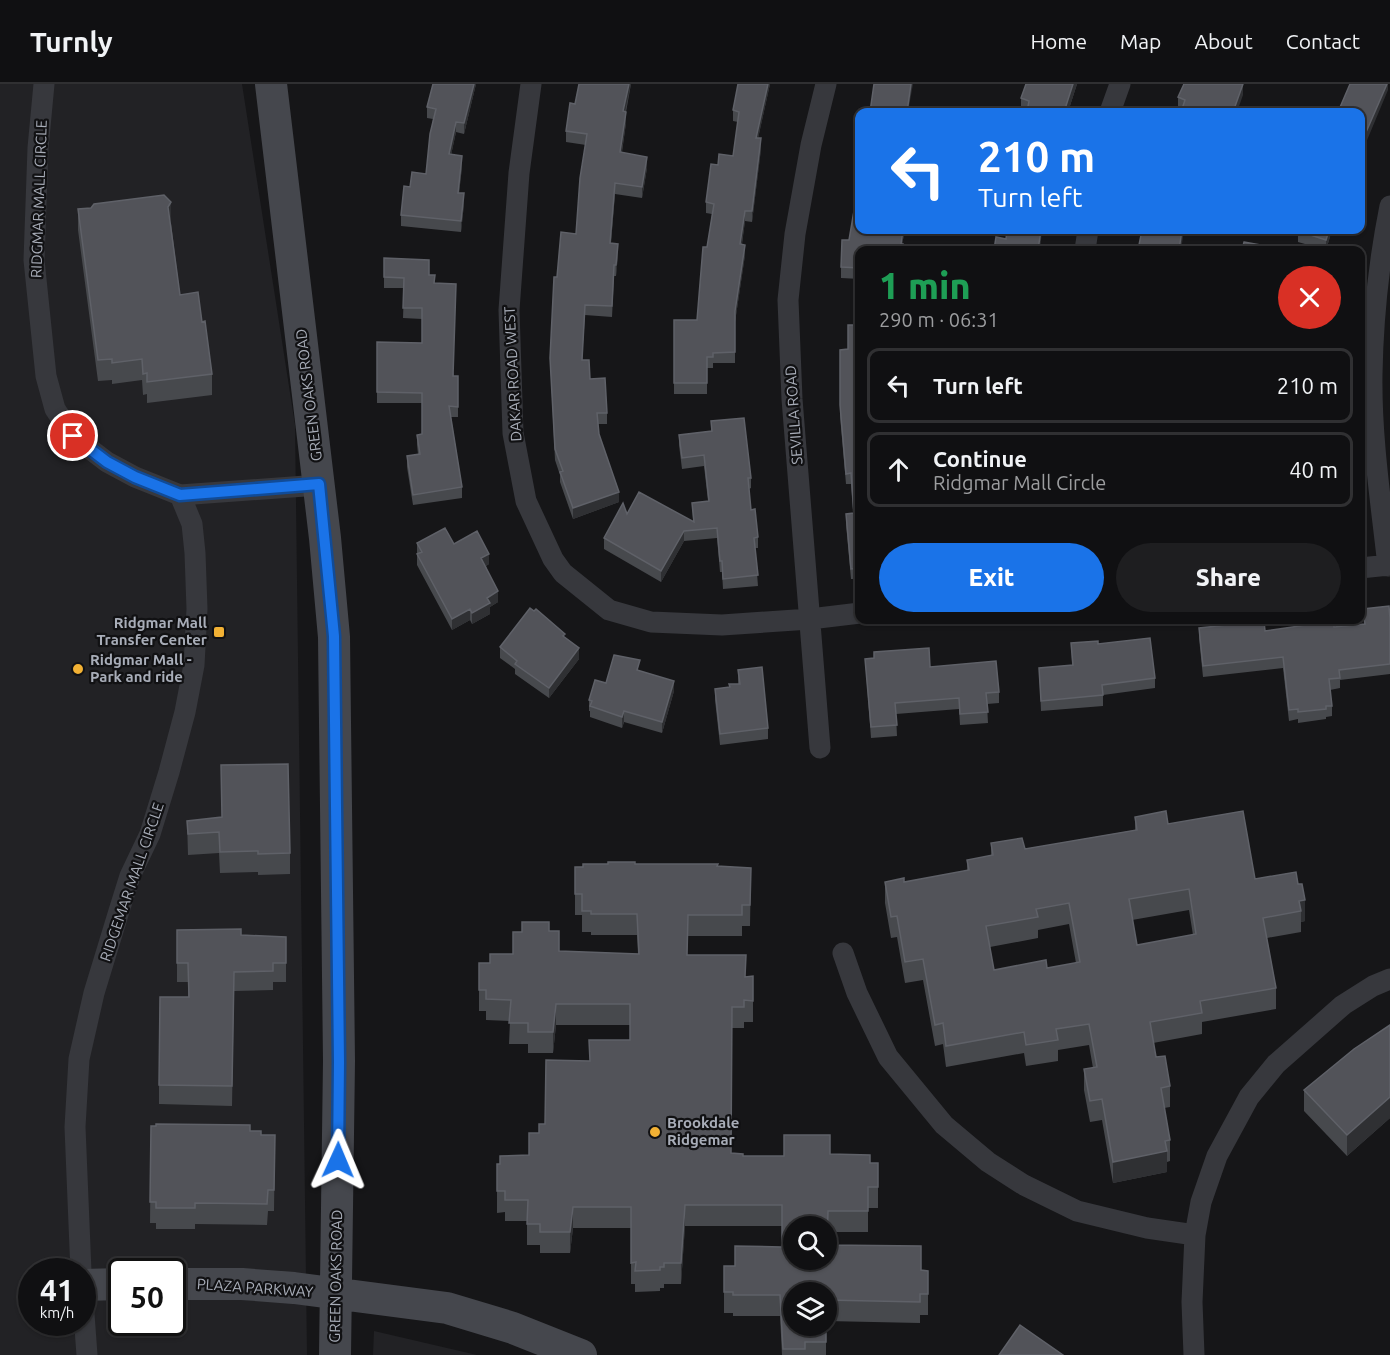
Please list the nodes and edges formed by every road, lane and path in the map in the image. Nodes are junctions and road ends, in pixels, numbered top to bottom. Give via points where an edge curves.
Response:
1 (44, 84) edge
2 (271, 84) edge
3 (531, 84) edge
4 (826, 84) edge
5 (1120, 84) edge
6 (1111, 108) edge
7 (1389, 213) edge
8 (319, 484) junction
9 (180, 495) junction
10 (1389, 566) edge
11 (1365, 568) edge
12 (855, 614) edge
13 (810, 619) junction
14 (820, 748) dead end
15 (843, 952) dead end
16 (1390, 979) edge
17 (1196, 1235) junction
18 (80, 1258) edge
19 (186, 1284) edge
20 (336, 1295) junction
21 (86, 1336) edge
22 (87, 1355) edge
23 (335, 1355) edge
24 (581, 1355) edge
25 (1194, 1355) edge

1 - 9 street, RIDGMAR MALL CIRCLE via 34,260 46,375 55,409 73,436 107,462
2 - 8 main road, GREEN OAKS ROAD
3 - 13 street, DAKAR ROAD WEST via 519,173 509,310 513,433 526,501 553,560 563,573 609,610 651,622 722,625
4 - 13 street, SEVILLA ROAD via 810,145 789,300 792,399
5 - 6 street
7 - 10 street via 1378,275 1372,375 1376,457
8 - 9 street
8 - 20 main road, GREEN OAKS ROAD via 334,636 339,1062
9 - 18 street, RIDGEMAR MALL CIRCLE via 192,524 195,553 194,664 169,772 150,834 119,911 94,993 80,1059 75,1127
10 - 11 street
12 - 13 street, DAKAR ROAD WEST
13 - 14 street, SEVILLA ROAD
15 - 17 street via 857,993 888,1057 944,1125 988,1161 1024,1185 1077,1210 1147,1228
16 - 17 street via 1343,1005 1276,1064 1249,1097 1217,1156 1201,1202
17 - 25 street
19 - 20 main road, PLAZA PARKWAY via 242,1284
20 - 23 main road, GREEN OAKS ROAD
20 - 24 main road, PLAZA PARKWAY via 447,1308
21 - 22 street

